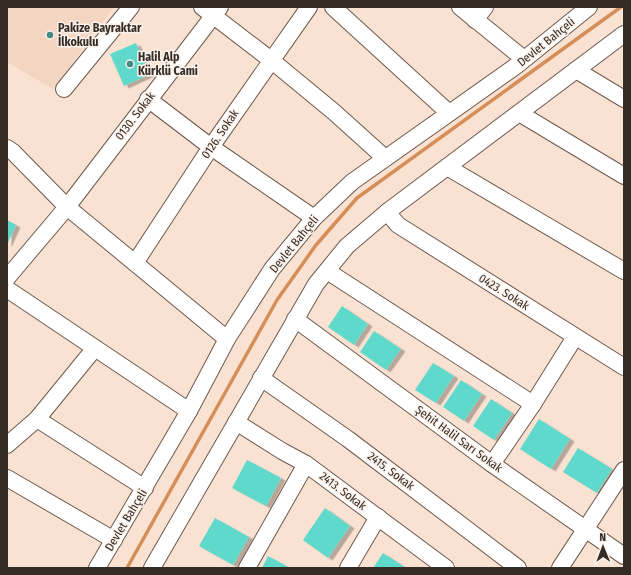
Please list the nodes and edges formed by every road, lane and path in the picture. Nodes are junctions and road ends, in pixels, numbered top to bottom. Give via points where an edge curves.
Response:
1 (131, 7) edge
2 (309, 7) edge
3 (333, 7) edge
4 (460, 7) edge
5 (485, 7) edge
6 (589, 7) edge
7 (211, 10) edge
8 (475, 20) junction
9 (624, 34) edge
10 (524, 59) junction
11 (271, 60) junction
12 (576, 70) junction
13 (64, 89) dead end
14 (148, 99) junction
15 (624, 99) edge
16 (449, 113) junction
17 (519, 113) junction
18 (211, 147) junction
19 (7, 148) edge
20 (385, 158) junction
21 (447, 167) junction
22 (624, 176) edge
23 (67, 207) junction
24 (387, 212) junction
25 (314, 218) junction
26 (135, 263) junction
27 (327, 271) junction
28 (624, 271) edge
29 (7, 278) edge
30 (7, 289) edge
31 (295, 319) junction
32 (575, 337) junction
33 (227, 339) junction
34 (96, 348) junction
35 (624, 367) edge
36 (262, 378) junction
37 (533, 404) junction
38 (189, 411) junction
39 (37, 419) junction
40 (236, 422) junction
41 (7, 445) edge
42 (306, 464) junction
43 (492, 464) junction
44 (624, 470) edge
45 (7, 478) edge
46 (145, 488) junction
47 (378, 518) junction
48 (585, 529) junction
49 (114, 540) junction
50 (624, 556) edge
51 (97, 568) edge
52 (152, 568) edge
53 (248, 568) edge
54 (348, 568) edge
55 (446, 568) edge
56 (518, 568) edge
57 (560, 568) edge

1 - 13 street
2 - 11 street, 0126. Sokak
3 - 16 street
4 - 8 street
5 - 8 street
6 - 10 street, Devlet Bahçeli
7 - 11 street
7 - 14 street, 0130. Sokak
8 - 10 street
9 - 12 street
10 - 16 street, Devlet Bahçeli
11 - 18 street, 0126. Sokak
11 - 20 street
12 - 15 street
12 - 17 street
14 - 18 street
14 - 23 street, 0130. Sokak
16 - 20 street, Devlet Bahçeli
17 - 21 street
17 - 22 street
18 - 25 street
18 - 26 street, 0126. Sokak
19 - 23 street
20 - 25 street, Devlet Bahçeli via 352,182
21 - 24 street
21 - 28 street
23 - 26 street
23 - 29 street, 0130. Sokak
24 - 27 street via 347,246
24 - 32 street, 0423. Sokak via 398,225
25 - 33 street, Devlet Bahçeli via 272,269
26 - 33 street
27 - 31 street
27 - 37 street
30 - 34 street
31 - 36 street
31 - 43 street, Şehit Halil Sarı Sokak
32 - 35 street, 0423. Sokak
32 - 37 street
33 - 38 street, Devlet Bahçeli
34 - 38 street
34 - 39 street
36 - 40 street
36 - 56 street, 2415. Sokak via 348,438
37 - 43 street
38 - 46 street, Devlet Bahçeli
39 - 41 street
39 - 46 street
40 - 42 street, 2413. Sokak
40 - 52 street
42 - 47 street, 2413. Sokak
42 - 53 street
43 - 48 street, Şehit Halil Sarı Sokak
44 - 48 street
45 - 49 street
46 - 49 street, Devlet Bahçeli
47 - 54 street
47 - 55 street, 2413. Sokak
48 - 50 street, Şehit Halil Sarı Sokak
48 - 57 street
49 - 51 street, Devlet Bahçeli

